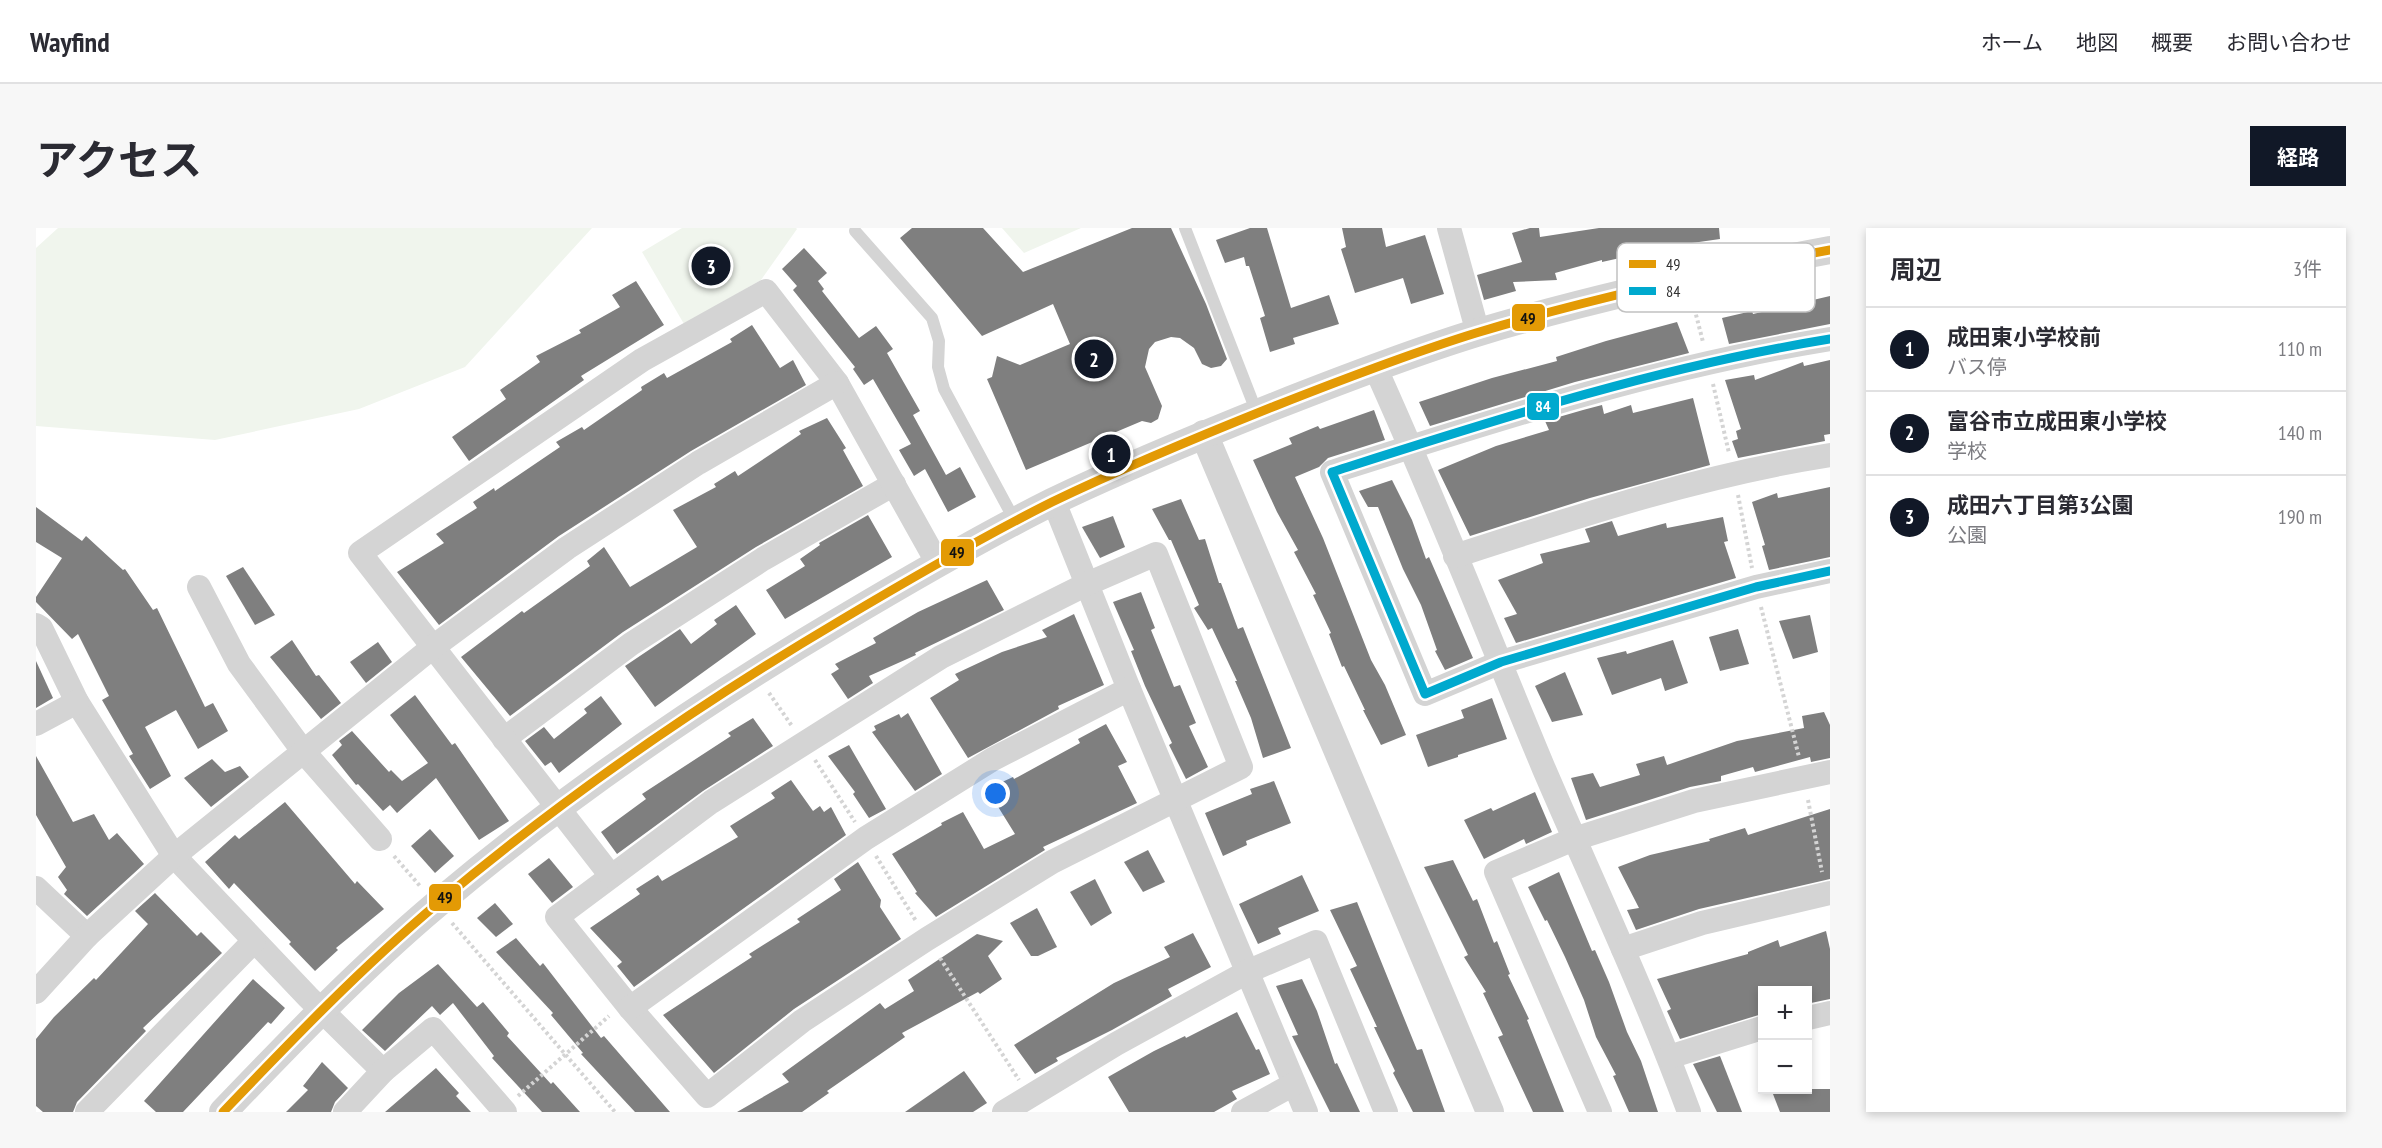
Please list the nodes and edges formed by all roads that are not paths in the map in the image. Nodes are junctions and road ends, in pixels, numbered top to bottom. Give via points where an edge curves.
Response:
1 (1185, 228) edge
2 (1449, 228) edge
3 (855, 231) dead end
4 (1830, 250) edge
5 (1815, 253) edge
6 (1617, 295) edge
7 (1478, 333) junction
8 (1830, 339) edge
9 (1375, 367) junction
10 (837, 383) junction
11 (1257, 413) junction
12 (1204, 434) junction
13 (1412, 447) junction
14 (1830, 455) edge
15 (894, 484) junction
16 (1054, 502) junction
17 (1016, 522) junction
18 (1455, 556) junction
19 (937, 562) junction
20 (1830, 571) edge
21 (1087, 584) junction
22 (199, 587) dead end
23 (36, 625) edge
24 (433, 647) junction
25 (1501, 662) junction
26 (1129, 689) junction
27 (78, 702) junction
28 (36, 724) edge
29 (504, 740) junction
30 (303, 751) junction
31 (1830, 772) edge
32 (1177, 799) junction
33 (558, 809) junction
34 (380, 839) road end
35 (1574, 839) junction
36 (174, 856) junction
37 (611, 876) junction
38 (36, 888) edge
39 (1828, 893) edge
40 (87, 936) junction
41 (254, 941) junction
42 (1623, 950) junction
43 (1249, 971) junction
44 (36, 992) edge
45 (628, 1005) junction
46 (321, 1010) junction
47 (1830, 1013) edge
48 (1812, 1017) edge
49 (1758, 1029) edge
50 (1669, 1057) junction
51 (383, 1071) junction
52 (1294, 1084) junction
53 (504, 1111) edge
54 (87, 1112) edge
55 (223, 1112) edge
56 (345, 1112) edge
57 (1004, 1112) edge
58 (1243, 1112) edge
59 (1306, 1112) edge
60 (1386, 1112) edge
61 (1490, 1112) edge
62 (1600, 1112) edge
63 (1689, 1112) edge

1 - 11 lane
2 - 7 street
3 - 17 lane via 932,318 939,341 938,367 944,389
4 - 5 street
6 - 7 street
7 - 9 street
8 - 13 street via 1708,361 1532,408
9 - 11 street
9 - 13 street
10 - 15 street
10 - 24 street via 698,463 595,530
10 - 24 street via 766,291 642,360 360,554
11 - 12 street
12 - 16 street
12 - 61 street
13 - 18 street
13 - 25 street via 1332,472 1425,694
14 - 18 street via 1589,512
15 - 19 street
15 - 29 street via 763,560 631,644
16 - 17 street
16 - 21 street
17 - 19 street
18 - 25 street
19 - 33 street via 754,672
20 - 25 street via 1756,587
21 - 26 street
21 - 32 street via 1156,554 1241,767
21 - 37 street via 941,657 711,802
22 - 30 street via 239,664
23 - 27 street
24 - 29 street
24 - 30 street
25 - 35 street
26 - 32 street
26 - 45 street via 993,759 866,838
27 - 28 street
27 - 36 street
29 - 33 street
30 - 34 street
30 - 36 street
31 - 35 street via 1694,801
32 - 43 street
32 - 45 street via 1052,862 927,939 802,1021 706,1096
33 - 37 street
33 - 46 street via 436,905
35 - 42 street
35 - 62 street via 1496,872
36 - 40 street
36 - 41 street
37 - 45 street via 557,917
38 - 40 street
39 - 42 street via 1702,923
40 - 44 street
41 - 46 street
41 - 54 street
42 - 50 street
43 - 52 street
43 - 57 street
43 - 60 street via 1316,942
46 - 51 street
46 - 55 street
47 - 48 street
49 - 50 street
50 - 63 street
51 - 53 street via 433,1029
51 - 56 street
52 - 58 street
52 - 59 street

